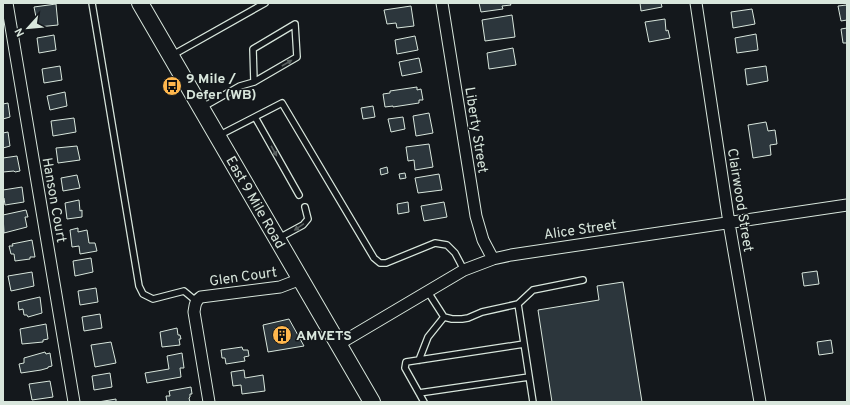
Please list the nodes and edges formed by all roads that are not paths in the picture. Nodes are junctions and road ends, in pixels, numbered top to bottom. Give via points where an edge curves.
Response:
1 (7, 3) edge
2 (92, 3) edge
3 (140, 3) edge
4 (265, 3) edge
5 (442, 3) edge
6 (696, 3) edge
7 (171, 56) junction
8 (254, 82) junction
9 (201, 109) junction
10 (255, 117) junction
11 (218, 137) junction
12 (298, 195) dead end
13 (847, 204) edge
14 (305, 207) dead end
15 (730, 223) junction
16 (278, 239) junction
17 (492, 259) junction
18 (464, 270) junction
19 (301, 279) junction
20 (584, 280) dead end
21 (428, 292) junction
22 (196, 301) junction
23 (518, 304) junction
24 (444, 317) junction
25 (339, 344) junction
26 (524, 344) junction
27 (419, 360) junction
28 (529, 377) junction
29 (419, 393) junction
30 (74, 402) edge
31 (209, 402) edge
32 (372, 402) edge
33 (424, 402) edge
34 (534, 402) edge
35 (760, 402) edge

1 - 30 street, Hanson Court
2 - 22 lane via 139,286 143,294 153,298 184,291
3 - 7 main road, East 9 Mile Road
4 - 7 lane
5 - 17 street, Liberty Street via 476,216
6 - 15 street, Clairwood Street
7 - 9 main road, East 9 Mile Road
8 -> 8 lane via 297,57 295,24 253,49
8 - 9 lane via 240,86
9 - 11 main road, East 9 Mile Road
10 - 11 lane
10 -> 12 lane
10 - 18 lane via 282,103 374,258 380,264 435,244 447,245
11 - 16 main road, East 9 Mile Road
13 - 15 street, Alice Street
14 -> 16 lane via 308,219 303,225
15 - 17 street, Alice Street
15 - 35 street, Clairwood Street
16 - 19 main road, East 9 Mile Road
17 - 18 street, Alice Street
18 - 21 street, Alice Street
19 - 22 street, Glen Court via 280,287 201,297
19 - 25 main road, East 9 Mile Road
20 - 23 lane via 533,290
21 - 24 lane
21 - 25 street, Alice Street
22 - 31 street, Glen Court via 194,312
23 - 24 lane via 482,312 468,318
23 - 26 lane
24 - 27 lane via 428,337
25 - 32 main road, East 9 Mile Road
26 - 27 lane
26 - 28 lane
27 - 29 lane via 406,362 405,368
28 - 29 lane
28 - 34 lane
29 - 33 lane

